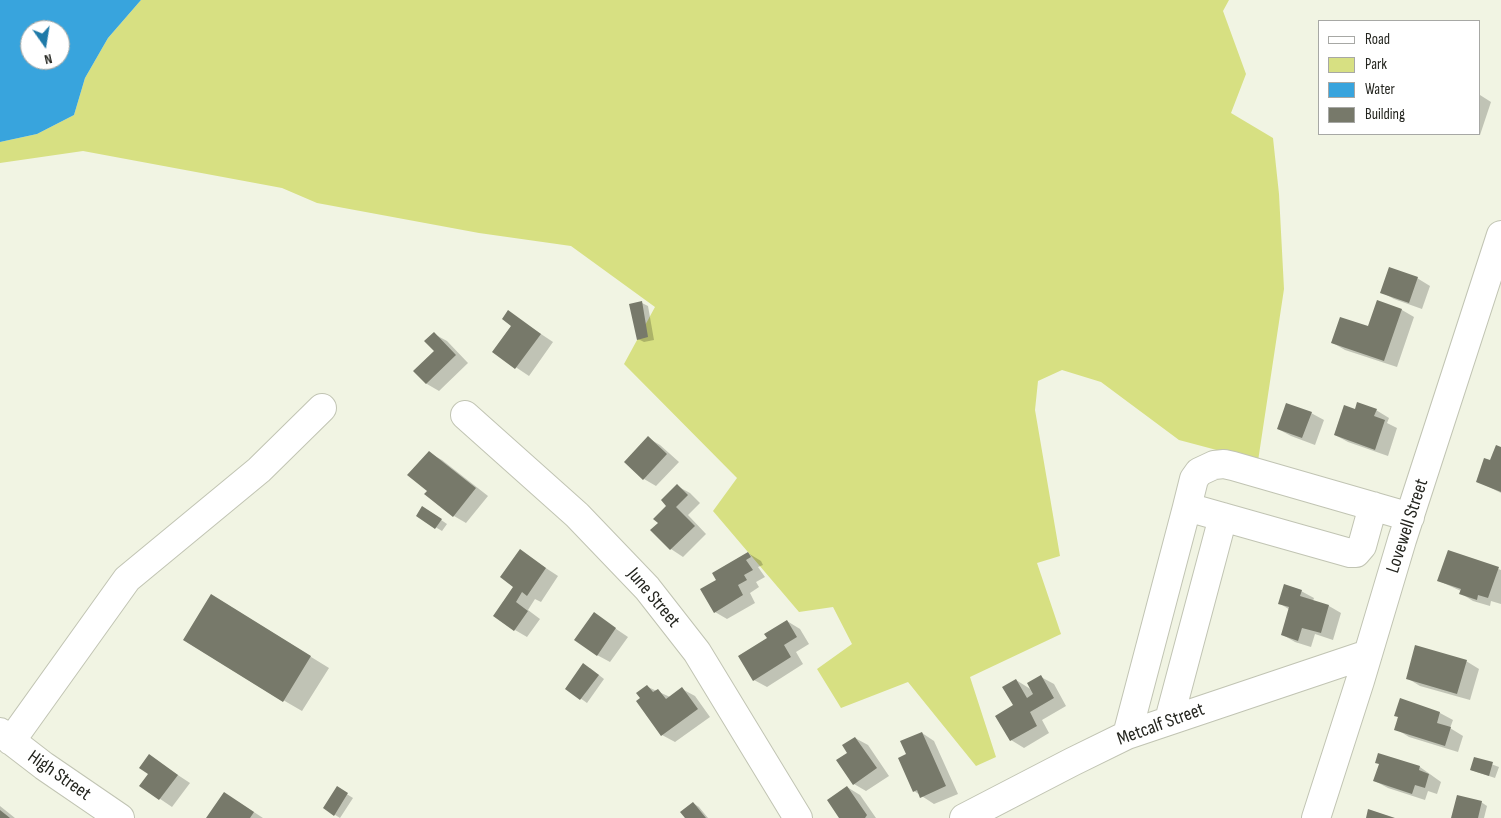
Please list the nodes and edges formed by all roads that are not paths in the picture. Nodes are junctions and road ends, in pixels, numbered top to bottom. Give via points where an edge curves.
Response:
1 (1501, 235) edge
2 (322, 408) dead end
3 (465, 415) dead end
4 (1373, 506) junction
5 (1187, 507) junction
6 (1223, 517) junction
7 (1410, 518) junction
8 (1368, 654) junction
9 (1169, 720) junction
10 (1127, 735) junction
11 (5, 736) edge
12 (120, 818) edge
13 (798, 818) edge
14 (964, 818) edge
15 (1316, 818) edge

1 - 7 street, Lovewell Street
2 - 11 street via 259,470 127,579
3 - 13 street, June Street via 578,515 648,588 697,652
4 - 5 street via 1224,464 1199,472
4 - 6 street via 1362,546 1356,553
4 - 7 street
5 - 6 street
5 - 10 street
6 - 9 street
7 - 8 street, Lovewell Street
8 - 9 street, Metcalf Street
8 - 15 street, Lovewell Street
9 - 10 street, Metcalf Street
10 - 14 street, Metcalf Street
11 - 12 street, High Street

